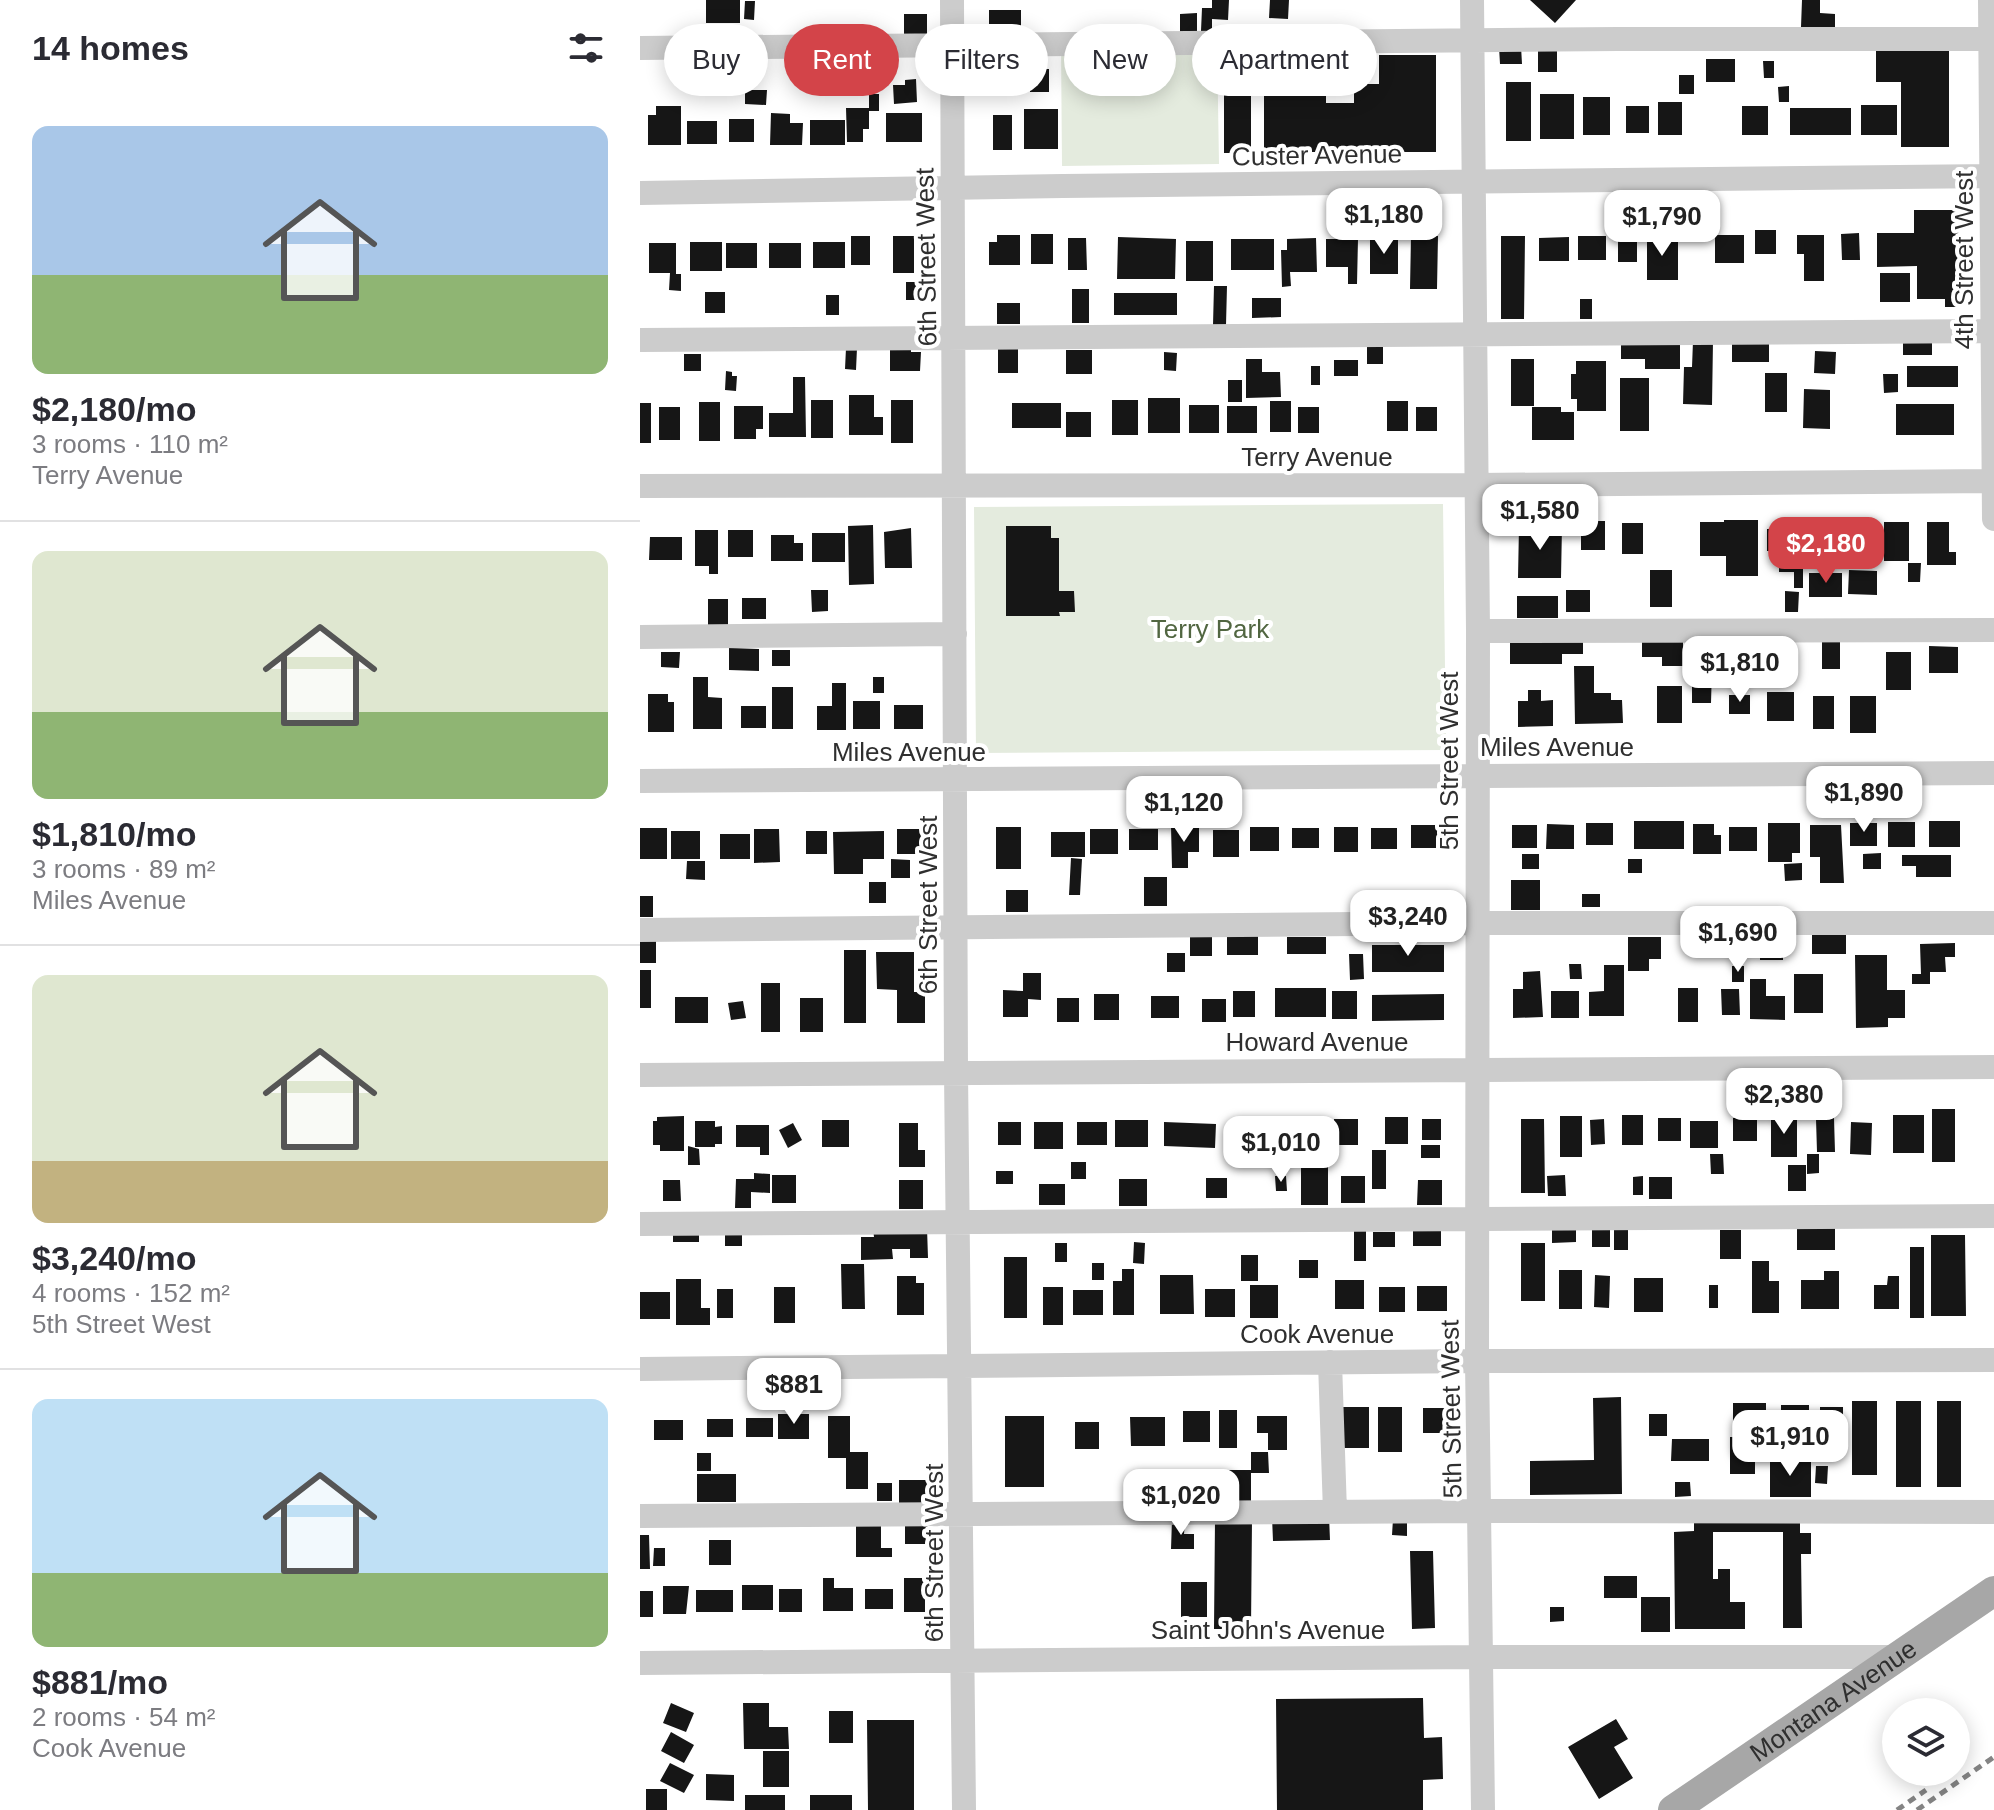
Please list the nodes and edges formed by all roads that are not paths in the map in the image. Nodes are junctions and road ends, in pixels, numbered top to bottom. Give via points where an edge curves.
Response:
1 (952, 0) edge
2 (1472, 0) edge
3 (1990, 0) edge
4 (953, 24) edge
5 (1992, 39) edge
6 (1473, 41) junction
7 (1048, 45) edge
8 (915, 46) edge
9 (640, 48) edge
10 (953, 96) edge
11 (1993, 176) edge
12 (1475, 181) junction
13 (953, 188) junction
14 (640, 193) edge
15 (1993, 331) edge
16 (1476, 334) junction
17 (955, 338) junction
18 (640, 340) edge
19 (1994, 481) edge
20 (955, 484) junction
21 (1477, 485) junction
22 (640, 486) edge
23 (1994, 519) edge
24 (1994, 630) edge
25 (1478, 631) junction
26 (955, 634) junction
27 (640, 637) edge
28 (1994, 773) edge
29 (1477, 776) junction
30 (956, 780) junction
31 (640, 781) edge
32 (1477, 923) junction
33 (1994, 923) edge
34 (957, 927) junction
35 (640, 930) edge
36 (1994, 1067) edge
37 (1477, 1070) junction
38 (956, 1072) junction
39 (640, 1075) edge
40 (1994, 1216) edge
41 (1477, 1220) junction
42 (959, 1223) junction
43 (640, 1224) edge
44 (1994, 1360) edge
45 (1477, 1361) junction
46 (1330, 1362) junction
47 (961, 1365) junction
48 (640, 1369) edge
49 (1480, 1511) junction
50 (1335, 1512) junction
51 (1994, 1512) edge
52 (962, 1515) junction
53 (640, 1516) edge
54 (1994, 1591) edge
55 (1482, 1657) junction
56 (1896, 1657) junction
57 (963, 1660) junction
58 (640, 1663) edge
59 (1676, 1809) edge
60 (964, 1810) edge
61 (1483, 1810) edge

1 - 4 street, 6th Street West
2 - 6 street, 5th Street West
3 - 5 street, 4th Street West
5 - 6 street
5 - 11 street, 4th Street West
6 - 7 street
6 - 12 street, 5th Street West
8 - 9 street
10 - 13 street, 6th Street West
11 - 12 street, Custer Avenue
11 - 15 street, 4th Street West
12 - 13 street, Custer Avenue
12 - 16 street, 5th Street West
13 - 14 street, Custer Avenue
13 - 17 street, 6th Street West
15 - 16 street
15 - 19 street, 4th Street West
16 - 17 street
16 - 21 street, 5th Street West
17 - 18 street
17 - 20 street, 6th Street West
19 - 21 street, Terry Avenue
19 - 23 street, 4th Street West
20 - 21 street, Terry Avenue
20 - 22 street, Terry Avenue
20 - 26 street, 6th Street West
21 - 25 street, 5th Street West
24 - 25 street
25 - 29 street, 5th Street West
26 - 27 street
26 - 30 street, 6th Street West
28 - 29 street, Miles Avenue
29 - 30 street, Miles Avenue
29 - 32 street, 5th Street West
30 - 31 street, Miles Avenue
30 - 34 street, 6th Street West
32 - 33 street
32 - 34 street
32 - 37 street, 5th Street West
34 - 35 street
34 - 38 street, 6th Street West
36 - 37 street, Howard Avenue
37 - 38 street, Howard Avenue
37 - 41 street, 5th Street West
38 - 39 street, Howard Avenue
38 - 42 street, 6th Street West
40 - 41 street
41 - 42 street
41 - 45 street, 5th Street West
42 - 43 street
42 - 47 street, 6th Street West
44 - 45 street, Cook Avenue
45 - 46 street, Cook Avenue
45 - 49 street, 5th Street West
46 - 47 street, Cook Avenue
46 - 50 street
47 - 48 street, Cook Avenue
47 - 52 street, 6th Street West
49 - 50 street
49 - 51 street
49 - 55 street, 5th Street West
50 - 52 street
52 - 53 street
52 - 57 street, 6th Street West
54 - 56 main road, Montana Avenue
55 - 56 street, Saint John's Avenue
55 - 57 street, Saint John's Avenue
55 - 61 street, 5th Street West
56 - 59 main road, Montana Avenue
57 - 58 street, Saint John's Avenue
57 - 60 street, 6th Street West

